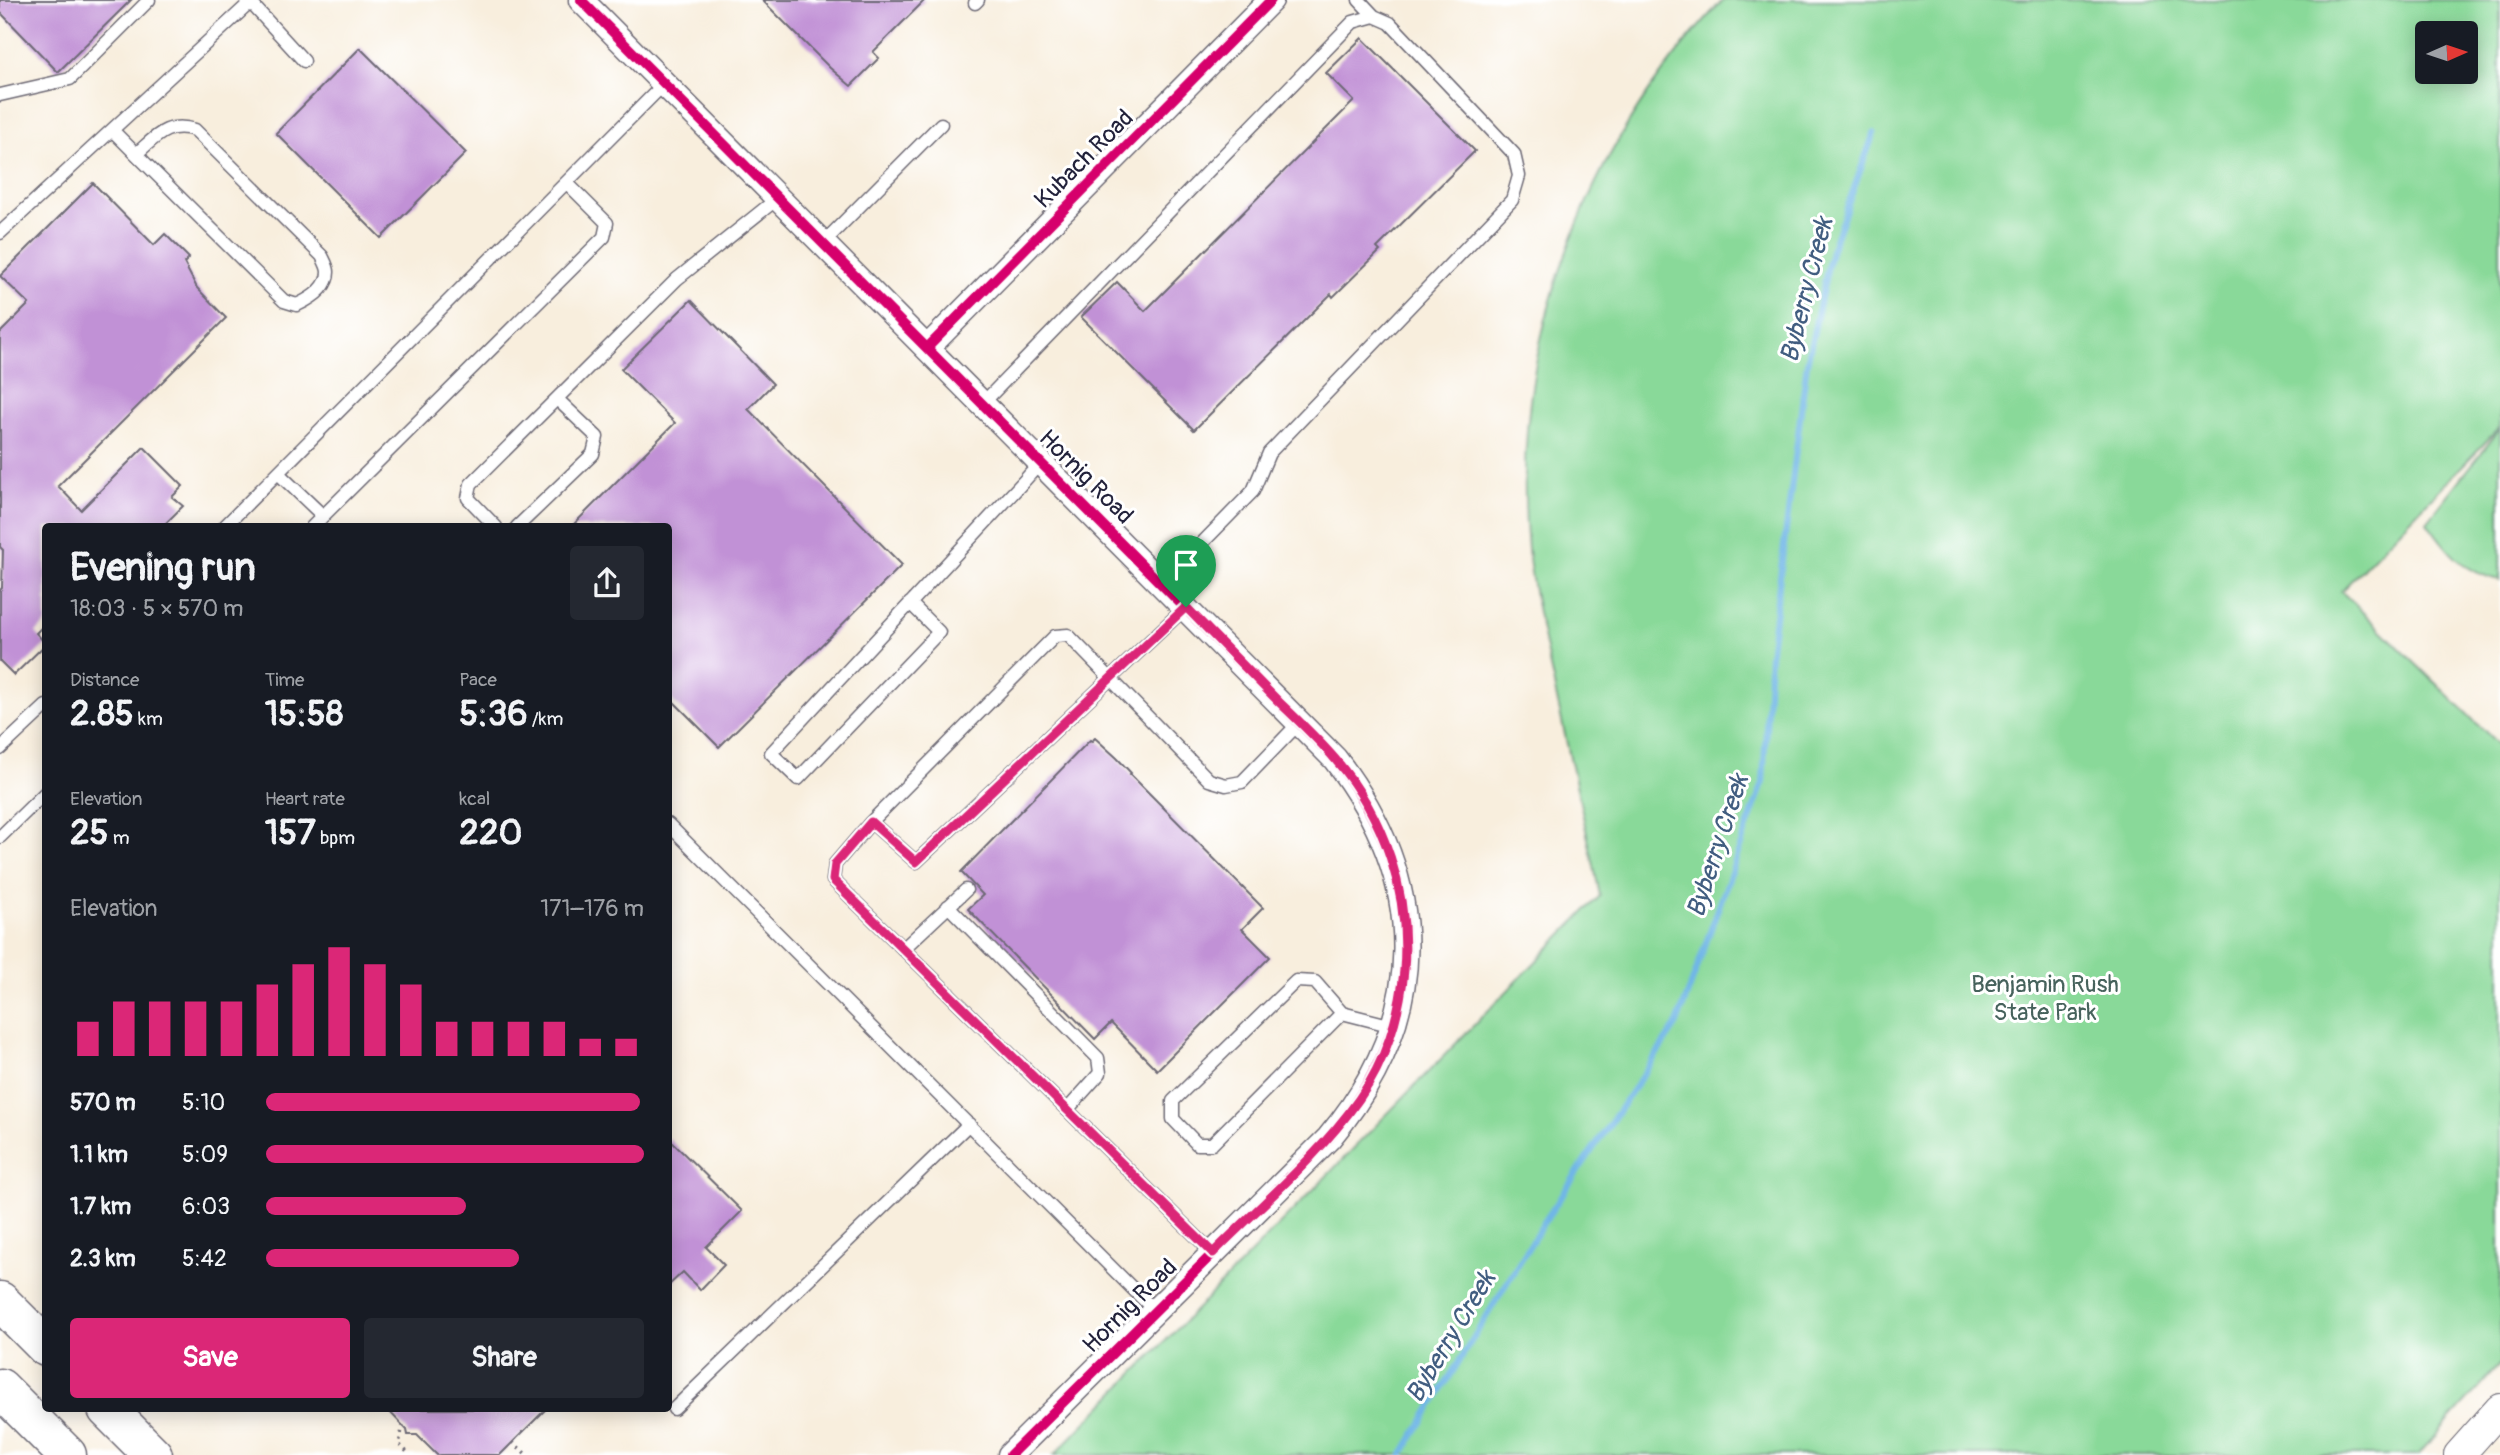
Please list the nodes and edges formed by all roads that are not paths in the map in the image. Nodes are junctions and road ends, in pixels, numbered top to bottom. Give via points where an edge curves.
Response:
1 (149, 0) edge
2 (581, 0) edge
3 (1271, 0) edge
4 (1359, 0) edge
5 (251, 1) edge
6 (1374, 16) junction
7 (304, 61) dead end
8 (664, 84) junction
9 (0, 96) edge
10 (941, 124) dead end
11 (111, 130) junction
12 (136, 154) junction
13 (567, 183) junction
14 (778, 198) junction
15 (0, 233) edge
16 (823, 243) junction
17 (927, 348) junction
18 (557, 398) junction
19 (983, 404) junction
20 (1041, 462) junction
21 (278, 473) junction
22 (323, 516) junction
23 (228, 523) edge
24 (316, 523) edge
25 (492, 523) edge
26 (521, 523) edge
27 (1162, 584) junction
28 (910, 603) junction
29 (1186, 607) junction
30 (1110, 679) junction
31 (42, 709) edge
32 (1300, 722) junction
33 (1, 745) edge
34 (42, 796) edge
35 (871, 822) junction
36 (672, 828) edge
37 (0, 837) edge
38 (966, 890) dead end
39 (948, 906) junction
40 (903, 949) junction
41 (1342, 1013) junction
42 (1393, 1026) junction
43 (1067, 1110) junction
44 (969, 1124) junction
45 (1213, 1253) junction
46 (0, 1301) edge
47 (1155, 1311) junction
48 (42, 1343) edge
49 (0, 1388) edge
50 (674, 1409) dead end
51 (2500, 1409) edge
52 (110, 1412) edge
53 (67, 1455) edge
54 (153, 1455) edge
55 (1010, 1455) edge
56 (2459, 1455) edge

1 - 9 lane via 70,79
2 - 8 street, Hornig Road
3 - 17 street, Kubach Road
4 - 6 lane
5 - 7 lane
5 - 11 lane
6 - 19 lane via 1353,22
6 - 27 lane via 1390,23 1514,153 1519,176 1512,200 1269,453 1253,491
8 - 13 lane
8 - 14 street, Hornig Road
10 - 16 lane
11 - 12 lane
11 - 15 lane
12 - 12 lane via 284,301 298,305 324,284 328,272 322,256 195,130 181,125 164,130
13 - 21 lane
13 - 22 lane via 607,223 604,237
14 - 16 street, Hornig Road
14 - 18 lane via 677,279
16 - 17 street, Hornig Road
17 - 19 street, Hornig Road
18 - 25 lane via 471,484 468,498
18 - 26 lane via 597,437 593,454
19 - 20 street, Hornig Road
20 - 27 street, Hornig Road
20 - 28 lane
21 - 22 lane
21 - 23 lane
22 - 24 lane
27 - 29 street, Hornig Road
28 - 28 lane via 771,753 798,779 939,632
29 - 30 lane
29 - 32 street, Hornig Road
30 - 32 lane via 1209,780 1226,785 1242,782
30 - 35 lane via 916,862
30 - 35 lane via 1068,635 1055,636
31 - 33 lane
32 - 42 street, Hornig Road via 1355,784 1394,866 1405,955
34 - 37 lane
35 - 40 lane via 835,864 833,880
36 - 44 lane
38 - 39 lane
39 - 40 lane
39 - 43 lane via 1098,1058 1100,1073
40 - 43 lane
41 - 41 lane via 1212,1144 1197,1144 1173,1119 1174,1101 1296,981 1315,982
41 - 42 lane
42 - 45 street, Hornig Road via 1375,1073 1329,1138
43 - 45 lane
44 - 47 lane
44 - 50 lane
45 - 47 street, Hornig Road
46 - 48 highway
47 - 55 street, Hornig Road
49 - 53 highway
51 - 56 street
52 - 54 highway

